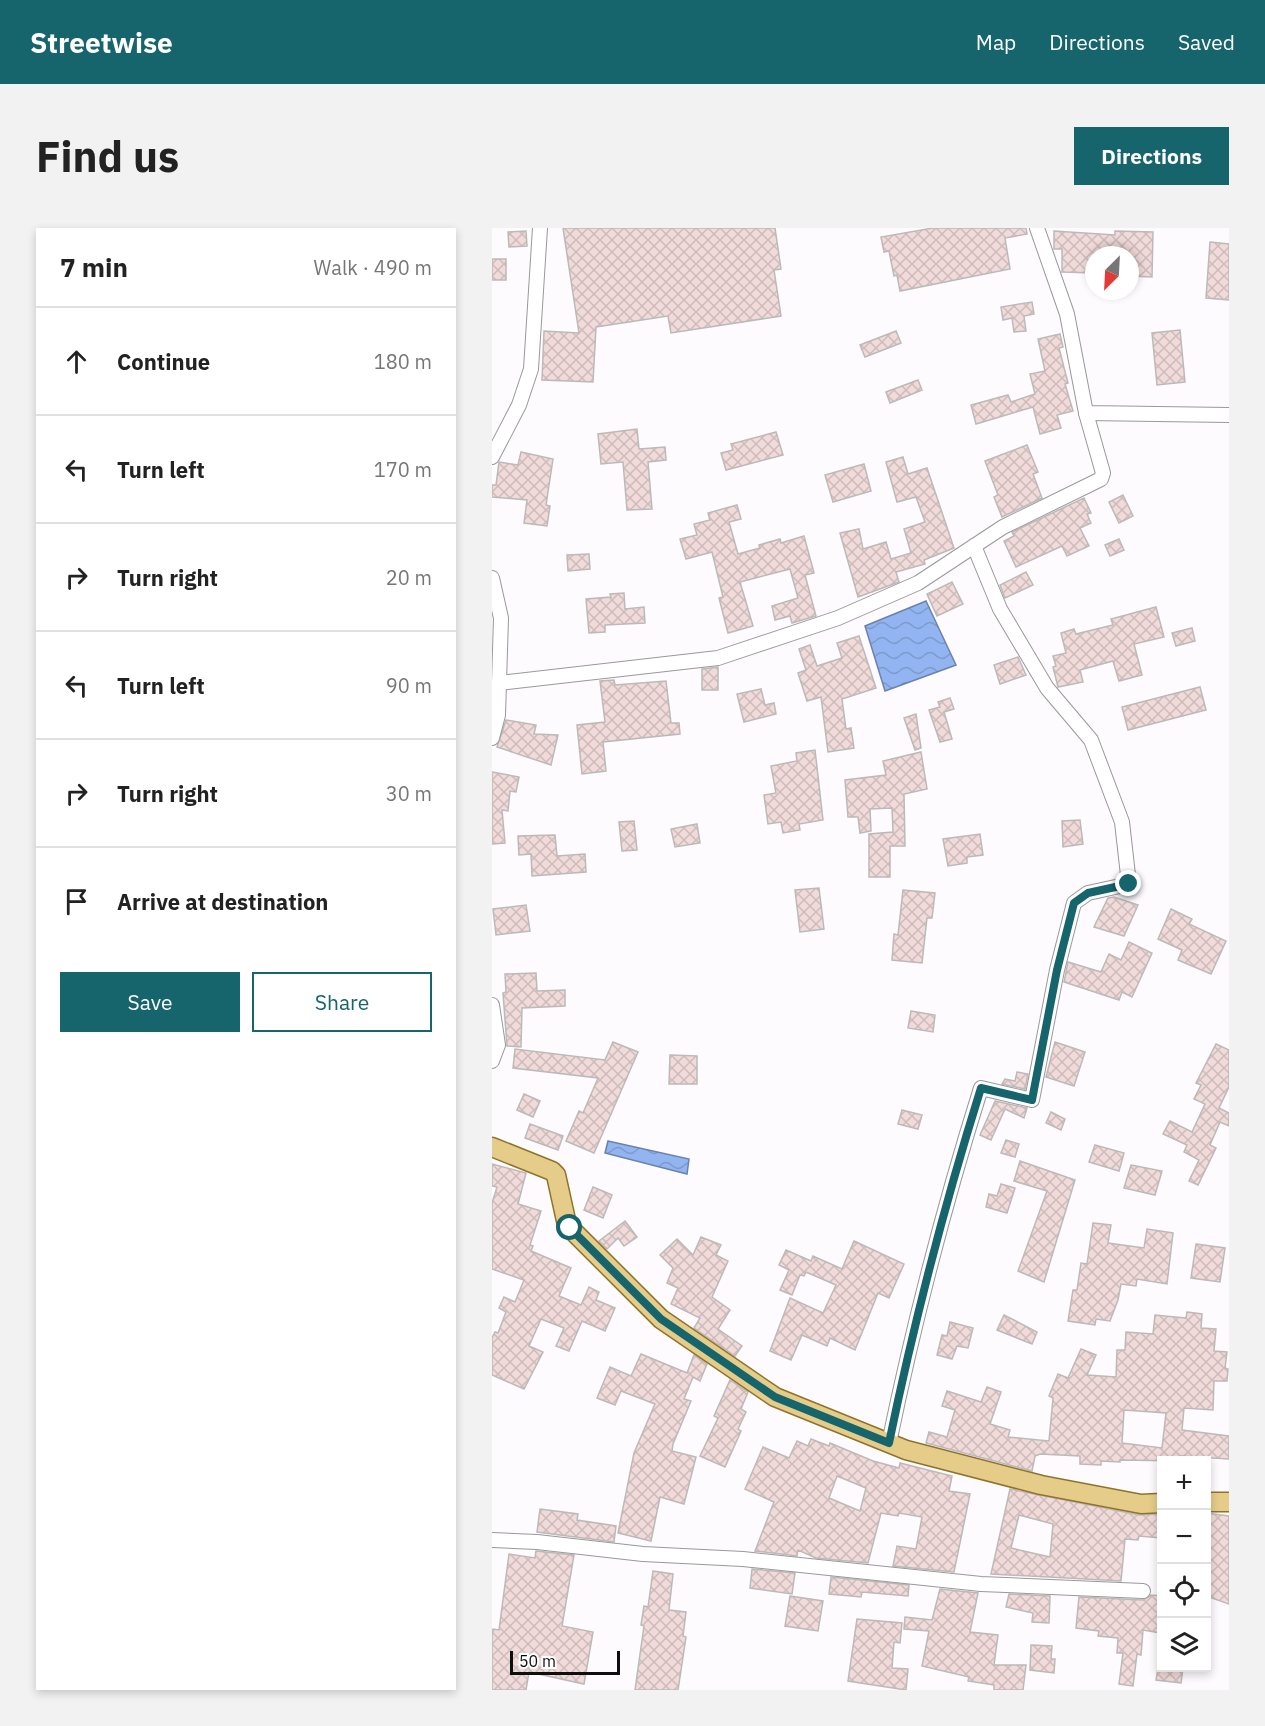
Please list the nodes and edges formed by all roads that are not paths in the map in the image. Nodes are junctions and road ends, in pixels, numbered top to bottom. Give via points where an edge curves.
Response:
1 (540, 228) edge
2 (1037, 228) edge
3 (1086, 413) junction
4 (1229, 415) edge
5 (492, 458) edge
6 (974, 546) junction
7 (492, 578) edge
8 (499, 684) junction
9 (492, 738) edge
10 (492, 1005) edge
11 (492, 1061) edge
12 (492, 1147) edge
13 (889, 1443) junction
14 (1211, 1502) edge
15 (1229, 1502) edge
16 (1157, 1503) edge
17 (492, 1540) edge
18 (1143, 1591) dead end

1 - 5 street via 531,369 519,405
2 - 3 street via 1067,315
3 - 4 street
3 - 6 street via 1103,473 1101,480 1003,527
6 - 8 street via 908,587 838,618 718,658
6 - 13 street via 1000,609 1035,668 1091,740 1122,822 1129,884 1088,893 1074,903 1032,1100 981,1088 942,1215
7 - 8 street via 501,618
8 - 9 street
10 - 11 street via 498,1046
12 - 13 main road via 556,1175 567,1225 661,1319 775,1397
13 - 16 main road via 1041,1485 1141,1504
14 - 15 main road
17 - 18 street via 743,1559 981,1584

